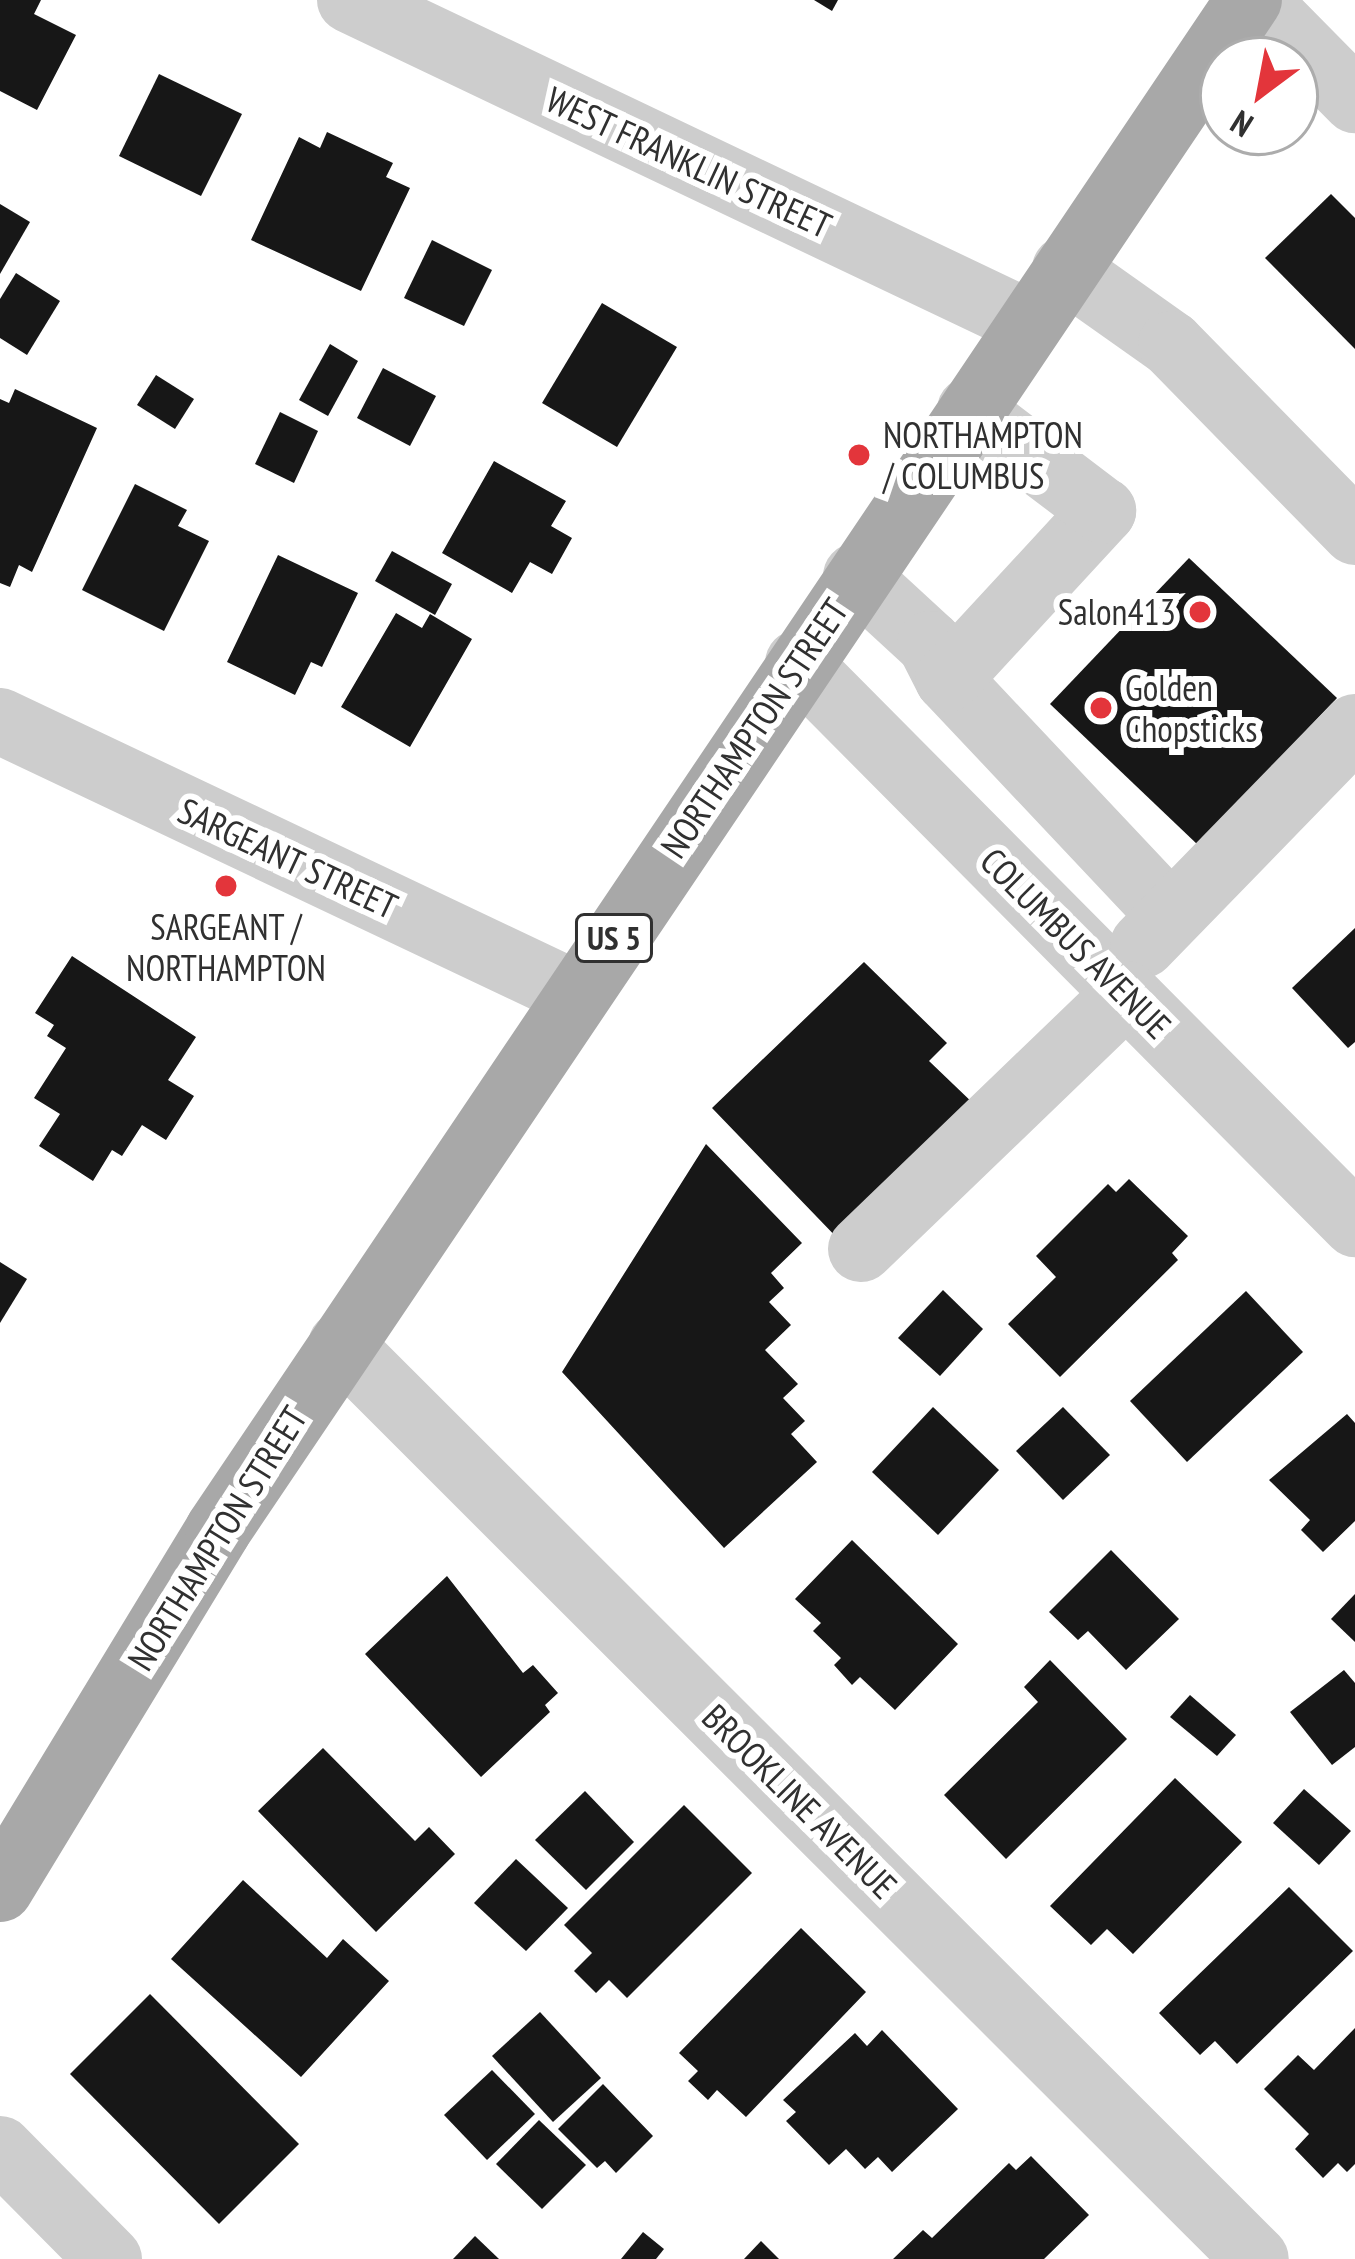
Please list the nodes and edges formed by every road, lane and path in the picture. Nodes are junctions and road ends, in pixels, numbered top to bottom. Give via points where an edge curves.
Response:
1 (350, 0) edge
2 (1252, 0) edge
3 (1355, 100) edge
4 (1065, 269) junction
5 (1029, 323) junction
6 (970, 410) junction
7 (1355, 532) edge
8 (856, 576) junction
9 (798, 663) junction
10 (964, 696) junction
11 (0, 721) edge
12 (1355, 727) edge
13 (913, 778) junction
14 (1171, 916) junction
15 (1119, 986) junction
16 (576, 994) junction
17 (1355, 1224) edge
18 (861, 1249) dead end
19 (341, 1345) junction
20 (0, 1889) edge
21 (0, 2149) edge
22 (109, 2259) edge
23 (1256, 2259) edge

1 - 5 street, WEST FRANKLIN STREET
2 - 3 street
2 - 4 main road, NORTHAMPTON STREET / US 5
4 - 5 main road, NORTHAMPTON STREET / US 5
4 - 7 street via 1171,344
5 - 6 main road, NORTHAMPTON STREET / US 5
6 - 8 main road, NORTHAMPTON STREET / US 5
6 - 10 street via 1103,511
8 - 9 main road, NORTHAMPTON STREET / US 5
8 - 10 street via 930,644
9 - 13 street, COLUMBUS AVENUE
9 - 16 main road, NORTHAMPTON STREET / US 5
10 - 13 street
10 - 14 street
11 - 16 street, SARGEANT STREET
12 - 14 street
13 - 15 street, COLUMBUS AVENUE
14 - 15 street
15 - 17 street, COLUMBUS AVENUE
15 - 18 street
16 - 19 main road, NORTHAMPTON STREET / US 5
19 - 20 main road, NORTHAMPTON STREET / US 5
19 - 23 street, BROOKLINE AVENUE
21 - 22 street

